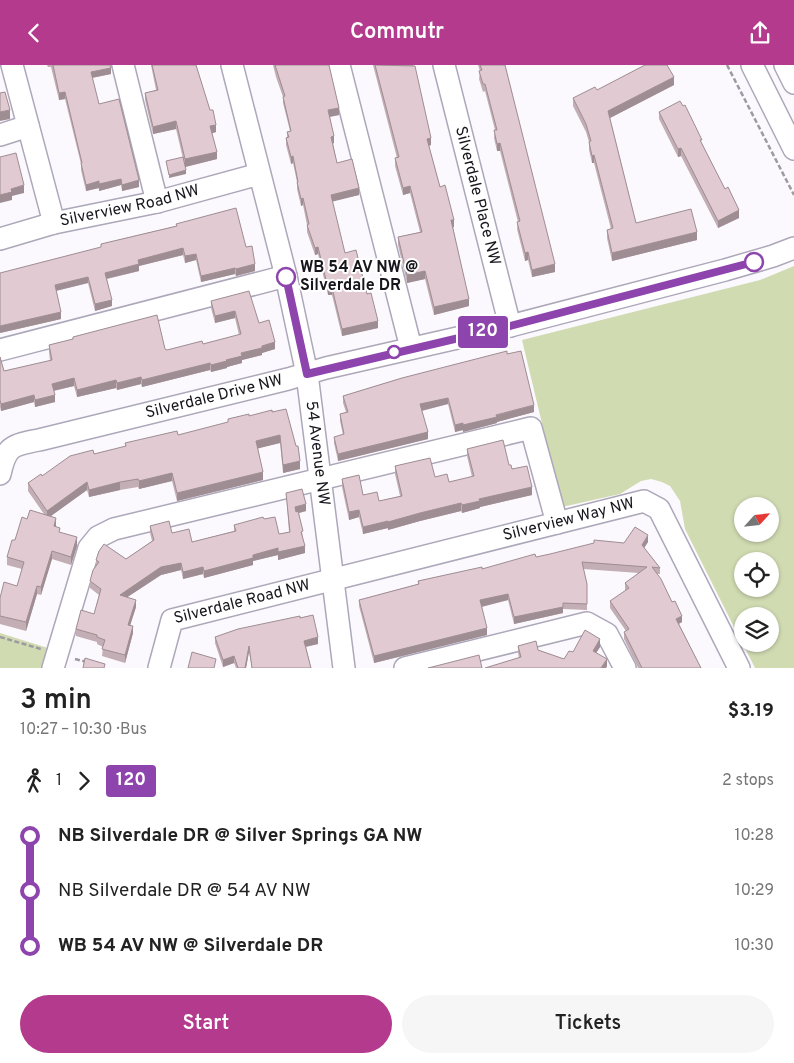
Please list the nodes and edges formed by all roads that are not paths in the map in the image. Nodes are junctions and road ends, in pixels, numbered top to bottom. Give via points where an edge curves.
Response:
1 (12, 65) edge
2 (123, 65) edge
3 (232, 65) edge
4 (339, 65) edge
5 (444, 65) edge
6 (752, 65) edge
7 (784, 65) edge
8 (794, 83) edge
9 (28, 126) junction
10 (0, 135) edge
11 (794, 149) edge
12 (259, 174) junction
13 (158, 202) junction
14 (54, 223) junction
15 (0, 239) edge
16 (794, 248) edge
17 (286, 276) junction
18 (510, 326) junction
19 (411, 348) junction
20 (0, 350) edge
21 (307, 374) junction
22 (0, 474) edge
23 (320, 478) junction
24 (557, 523) junction
25 (333, 580) junction
26 (55, 661) edge
27 (159, 668) edge
28 (344, 668) edge
29 (405, 668) edge
30 (625, 668) edge
31 (739, 668) edge

1 - 9 street
2 - 13 street
3 - 12 street, 54 Avenue NW
4 - 19 street
5 - 18 street, Silverdale Place NW
6 - 11 street
7 - 8 street
9 - 10 street
9 - 14 street
12 - 13 street, Silverview Road NW
12 - 17 street, 54 Avenue NW
13 - 14 street, Silverview Road NW
14 - 15 street, Silverview Road NW
16 - 18 street, Silverdale Drive NW via 744,265
17 - 20 street
17 - 21 street, 54 Avenue NW
18 - 19 street, Silverdale Drive NW
19 - 21 street, Silverdale Drive NW
21 - 22 street, Silverdale Drive NW via 18,444 4,455
21 - 23 street, 54 Avenue NW
23 - 24 street via 531,428
23 - 25 street, 54 Avenue NW
23 - 26 street via 114,529 98,537 89,548
24 - 25 street, Silverview Way NW
24 - 31 street, Silverview Way NW via 644,501 659,509
25 - 27 street, Silverdale Road NW via 172,620
25 - 28 street, 54 Avenue NW
29 - 30 street via 587,623 607,634

